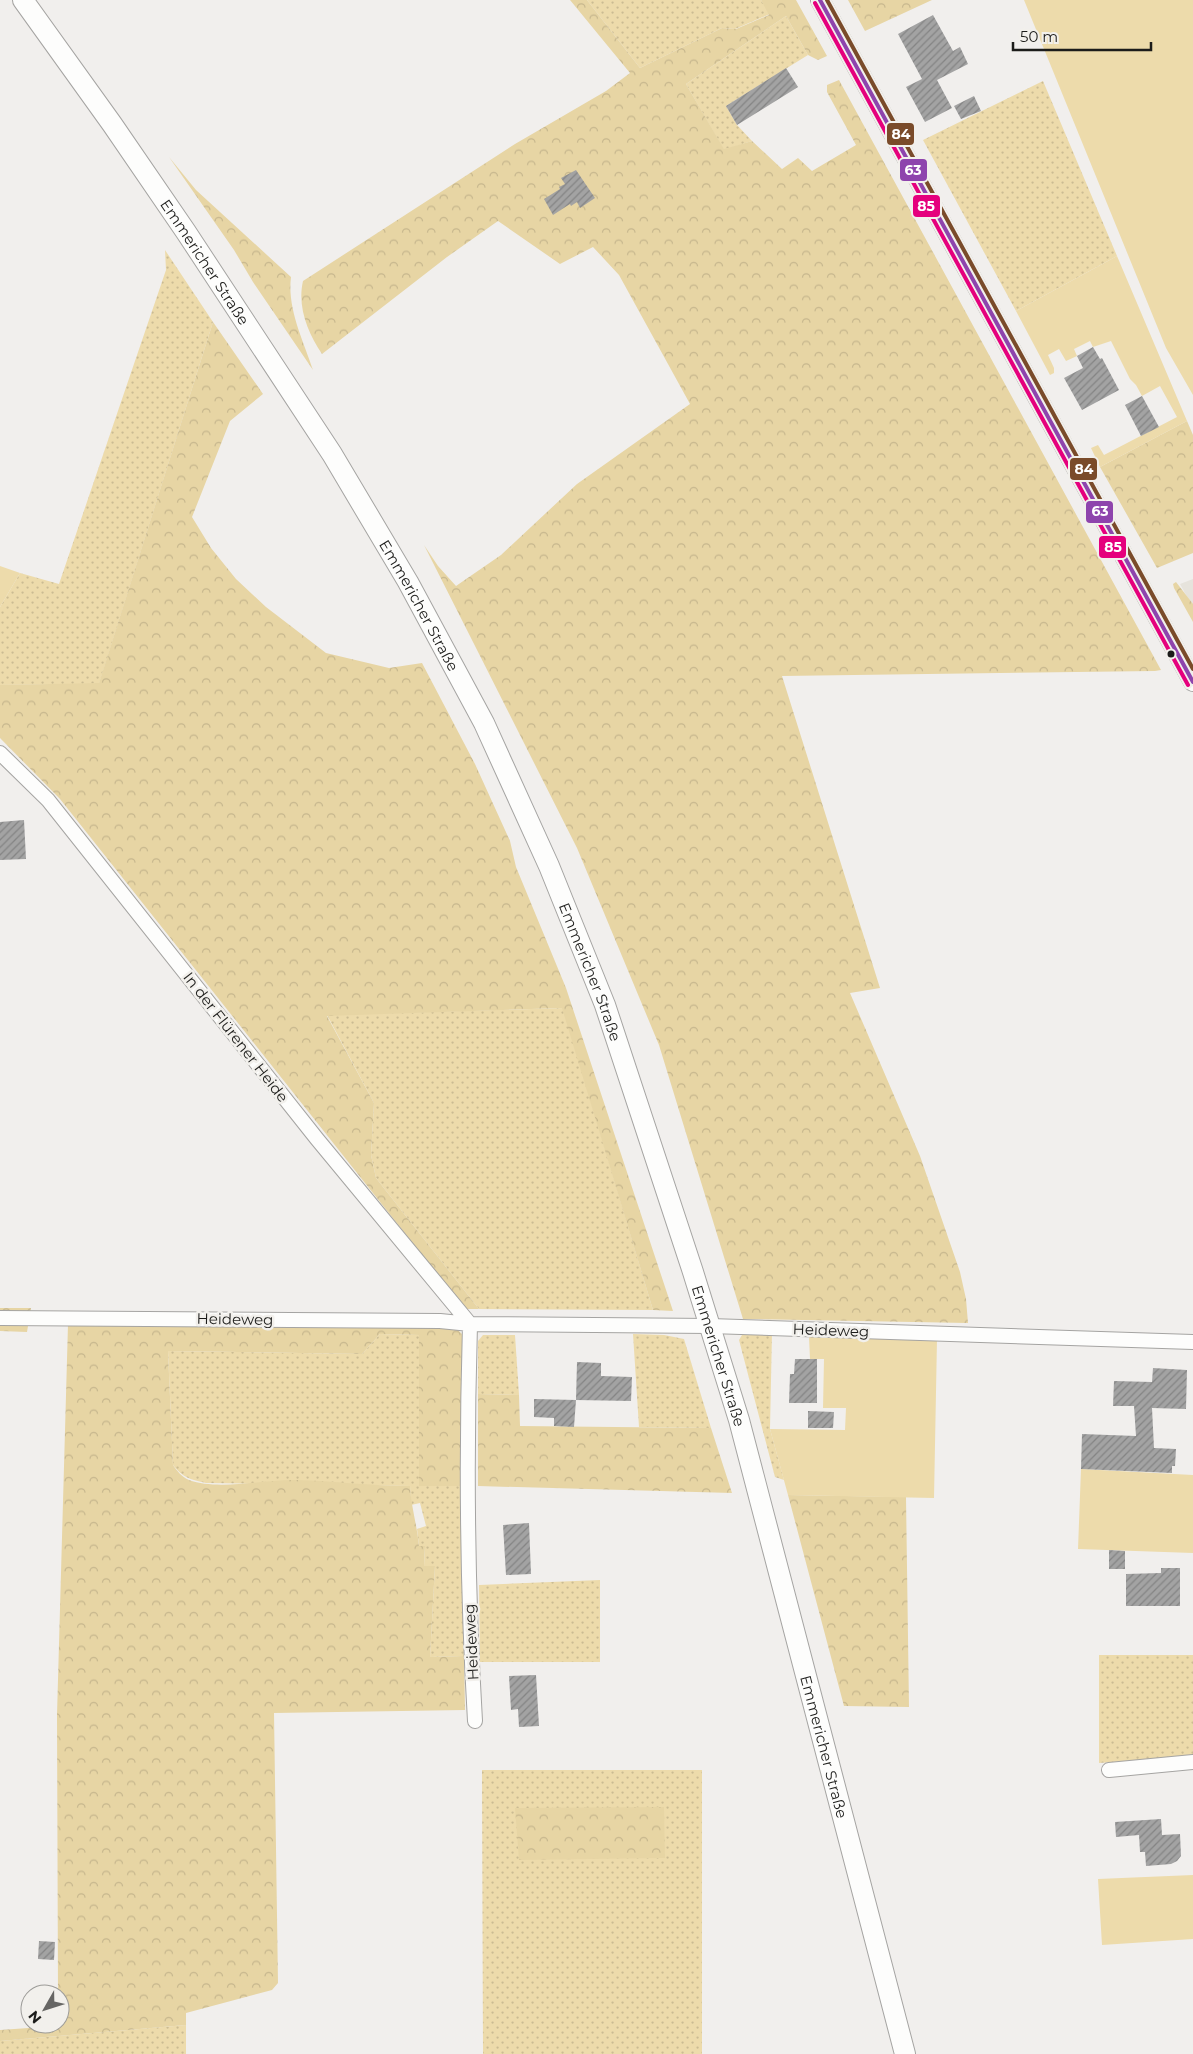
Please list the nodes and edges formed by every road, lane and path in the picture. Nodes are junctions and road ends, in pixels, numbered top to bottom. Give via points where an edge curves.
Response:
1 (23, 0) edge
2 (820, 0) edge
3 (1193, 682) edge
4 (0, 752) edge
5 (0, 1318) edge
6 (470, 1324) junction
7 (710, 1326) junction
8 (1193, 1342) edge
9 (475, 1720) dead end
10 (1193, 1762) edge
11 (1109, 1770) dead end
12 (904, 2054) edge

1 - 7 main road, Emmericher Straße via 176,217 332,454 408,582 484,723 549,866 605,1005
2 - 3 street
4 - 6 street, In der Flürener Heide via 48,800 317,1139
5 - 6 street, Heideweg via 440,1321
6 - 7 street, Heideweg
6 - 9 street, Heideweg via 466,1437
7 - 8 street, Heideweg
7 - 12 main road, Emmericher Straße via 739,1420
10 - 11 street

